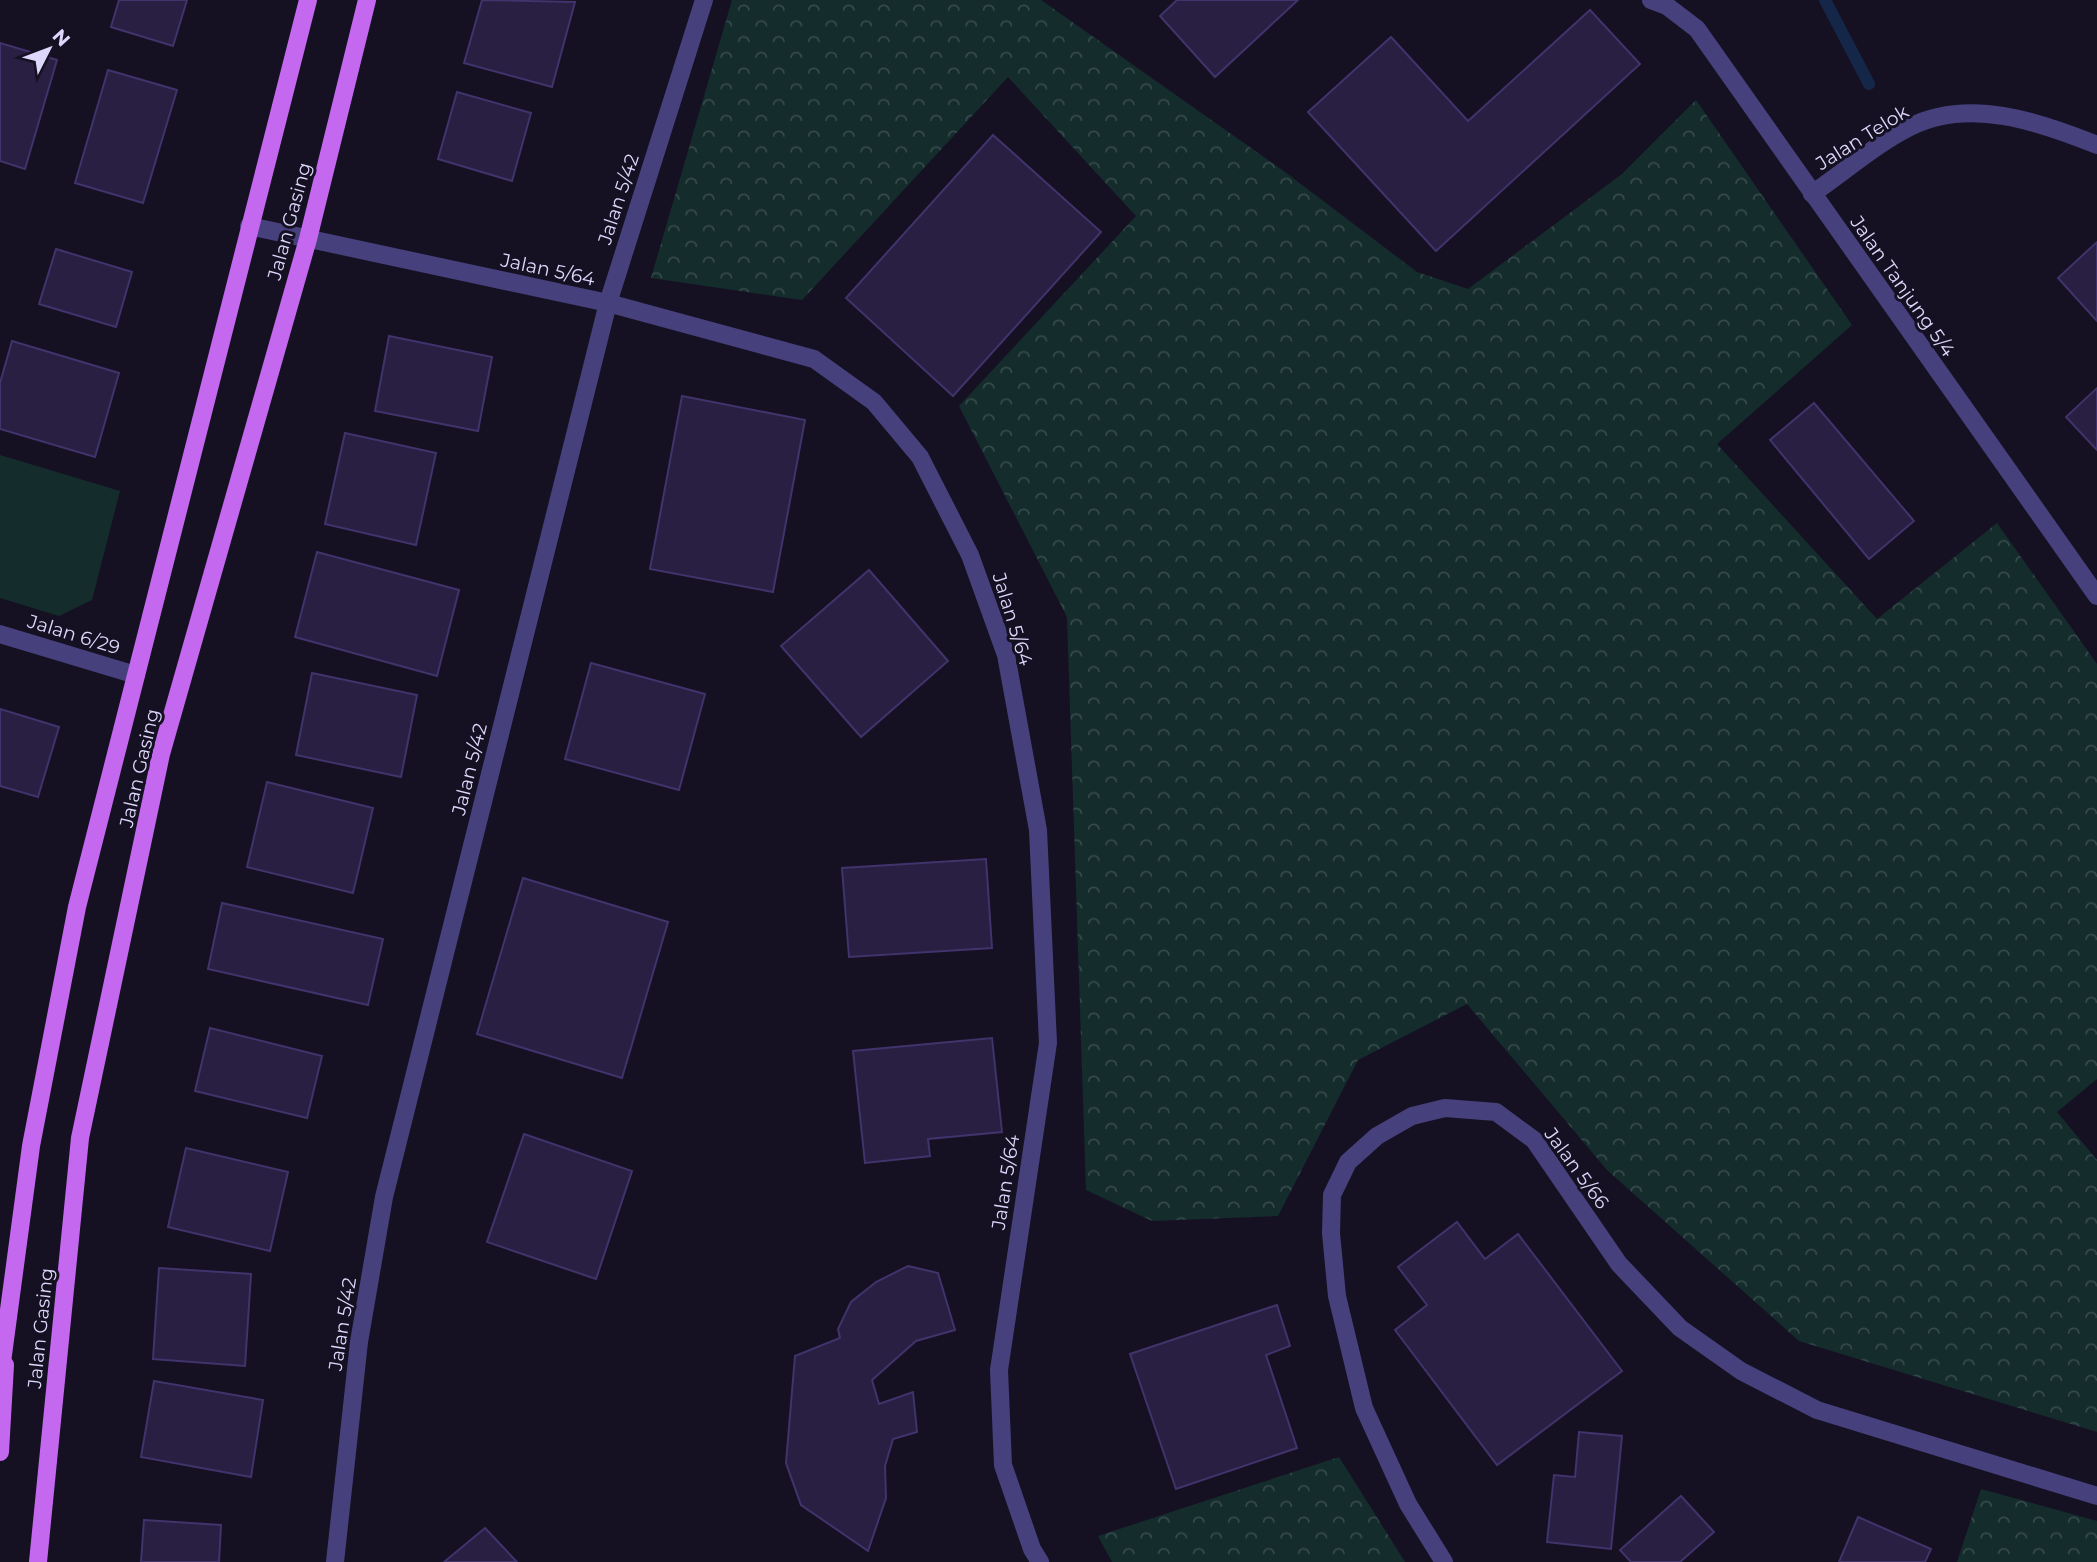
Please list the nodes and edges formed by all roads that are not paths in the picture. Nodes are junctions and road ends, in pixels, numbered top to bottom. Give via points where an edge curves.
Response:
1 (308, 0) edge
2 (367, 0) edge
3 (704, 0) edge
4 (1663, 2) edge
5 (2097, 145) edge
6 (1812, 194) junction
7 (249, 226) junction
8 (307, 239) junction
9 (608, 303) junction
10 (2097, 596) edge
11 (0, 634) edge
12 (136, 675) junction
13 (7, 1334) junction
14 (0, 1377) edge
15 (0, 1452) edge
16 (2097, 1496) edge
17 (38, 1562) edge
18 (335, 1562) edge
19 (1040, 1562) edge
20 (1444, 1562) edge

1 - 7 main road, Jalan Gasing
2 - 8 main road, Jalan Gasing
3 - 9 street, Jalan 5/42
4 - 6 street, Jalan Tanjung 5/4 via 1697,29
5 - 6 street, Jalan Telok via 2050,126 1986,113 1948,116 1911,126
6 - 10 street, Jalan Tanjung 5/4
7 - 8 street, Jalan 5/64
7 - 12 main road, Jalan Gasing
8 - 9 street, Jalan 5/64
8 - 17 main road, Jalan Gasing via 161,754 80,1138
9 - 18 street, Jalan 5/42 via 384,1197 359,1342
9 - 19 street, Jalan 5/64 via 814,359 874,402 920,457 970,555 1006,655 1038,830 1048,1043 999,1370 1003,1465
11 - 12 street, Jalan 6/29
12 - 13 main road, Jalan Gasing via 77,907 31,1146
13 - 14 main road, Jalan Gasing
13 - 15 main road
16 - 20 street, Jalan 5/66 via 1817,1410 1741,1371 1679,1328 1619,1264 1534,1140 1496,1112 1445,1108 1412,1116 1377,1136 1348,1162 1332,1195 1331,1233 1337,1296 1364,1408 1408,1504

